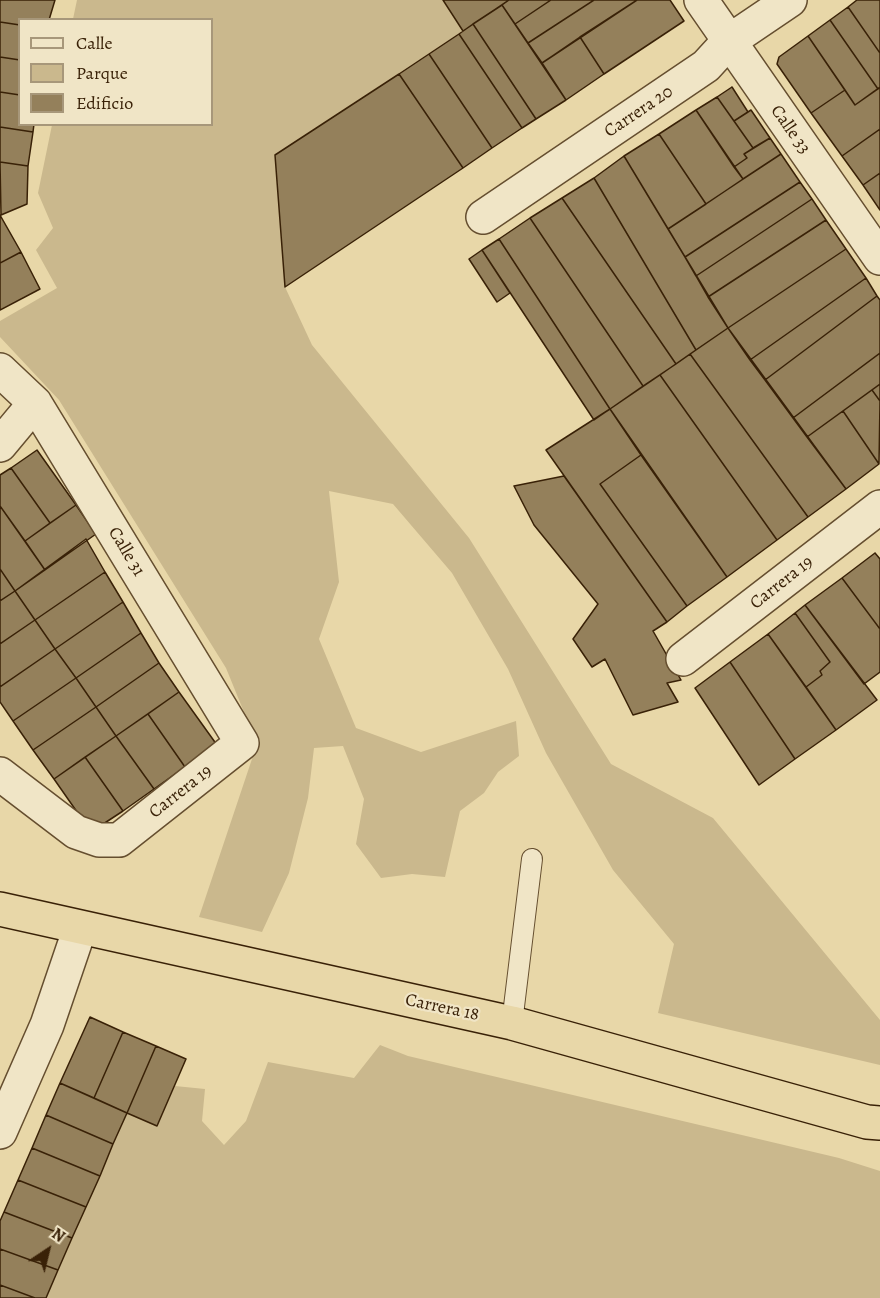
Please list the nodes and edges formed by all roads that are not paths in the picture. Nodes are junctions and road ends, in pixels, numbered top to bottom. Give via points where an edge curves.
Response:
1 (701, 0) edge
2 (790, 0) edge
3 (728, 42) junction
4 (483, 217) dead end
5 (880, 258) edge
6 (0, 370) edge
7 (35, 402) junction
8 (0, 445) edge
9 (880, 507) edge
10 (683, 659) dead end
11 (242, 743) joint
12 (0, 774) edge
13 (532, 859) dead end
14 (0, 909) edge
15 (80, 928) junction
16 (512, 1023) junction
17 (880, 1123) edge
18 (0, 1132) edge

1 - 3 street, Calle 33
2 - 3 street, Carrera 20
3 - 4 street, Carrera 20 via 706,66
3 - 5 street, Calle 33
6 - 7 street, Calle 31
7 - 8 street
7 - 11 street, Calle 31
9 - 10 street, Carrera 19
11 - 12 street, Carrera 19 via 119,840 99,840 76,832
13 - 16 lane
14 - 15 highway, Carrera 18
15 - 16 highway, Carrera 18
15 - 18 street via 47,1025
16 - 17 highway, Carrera 18

